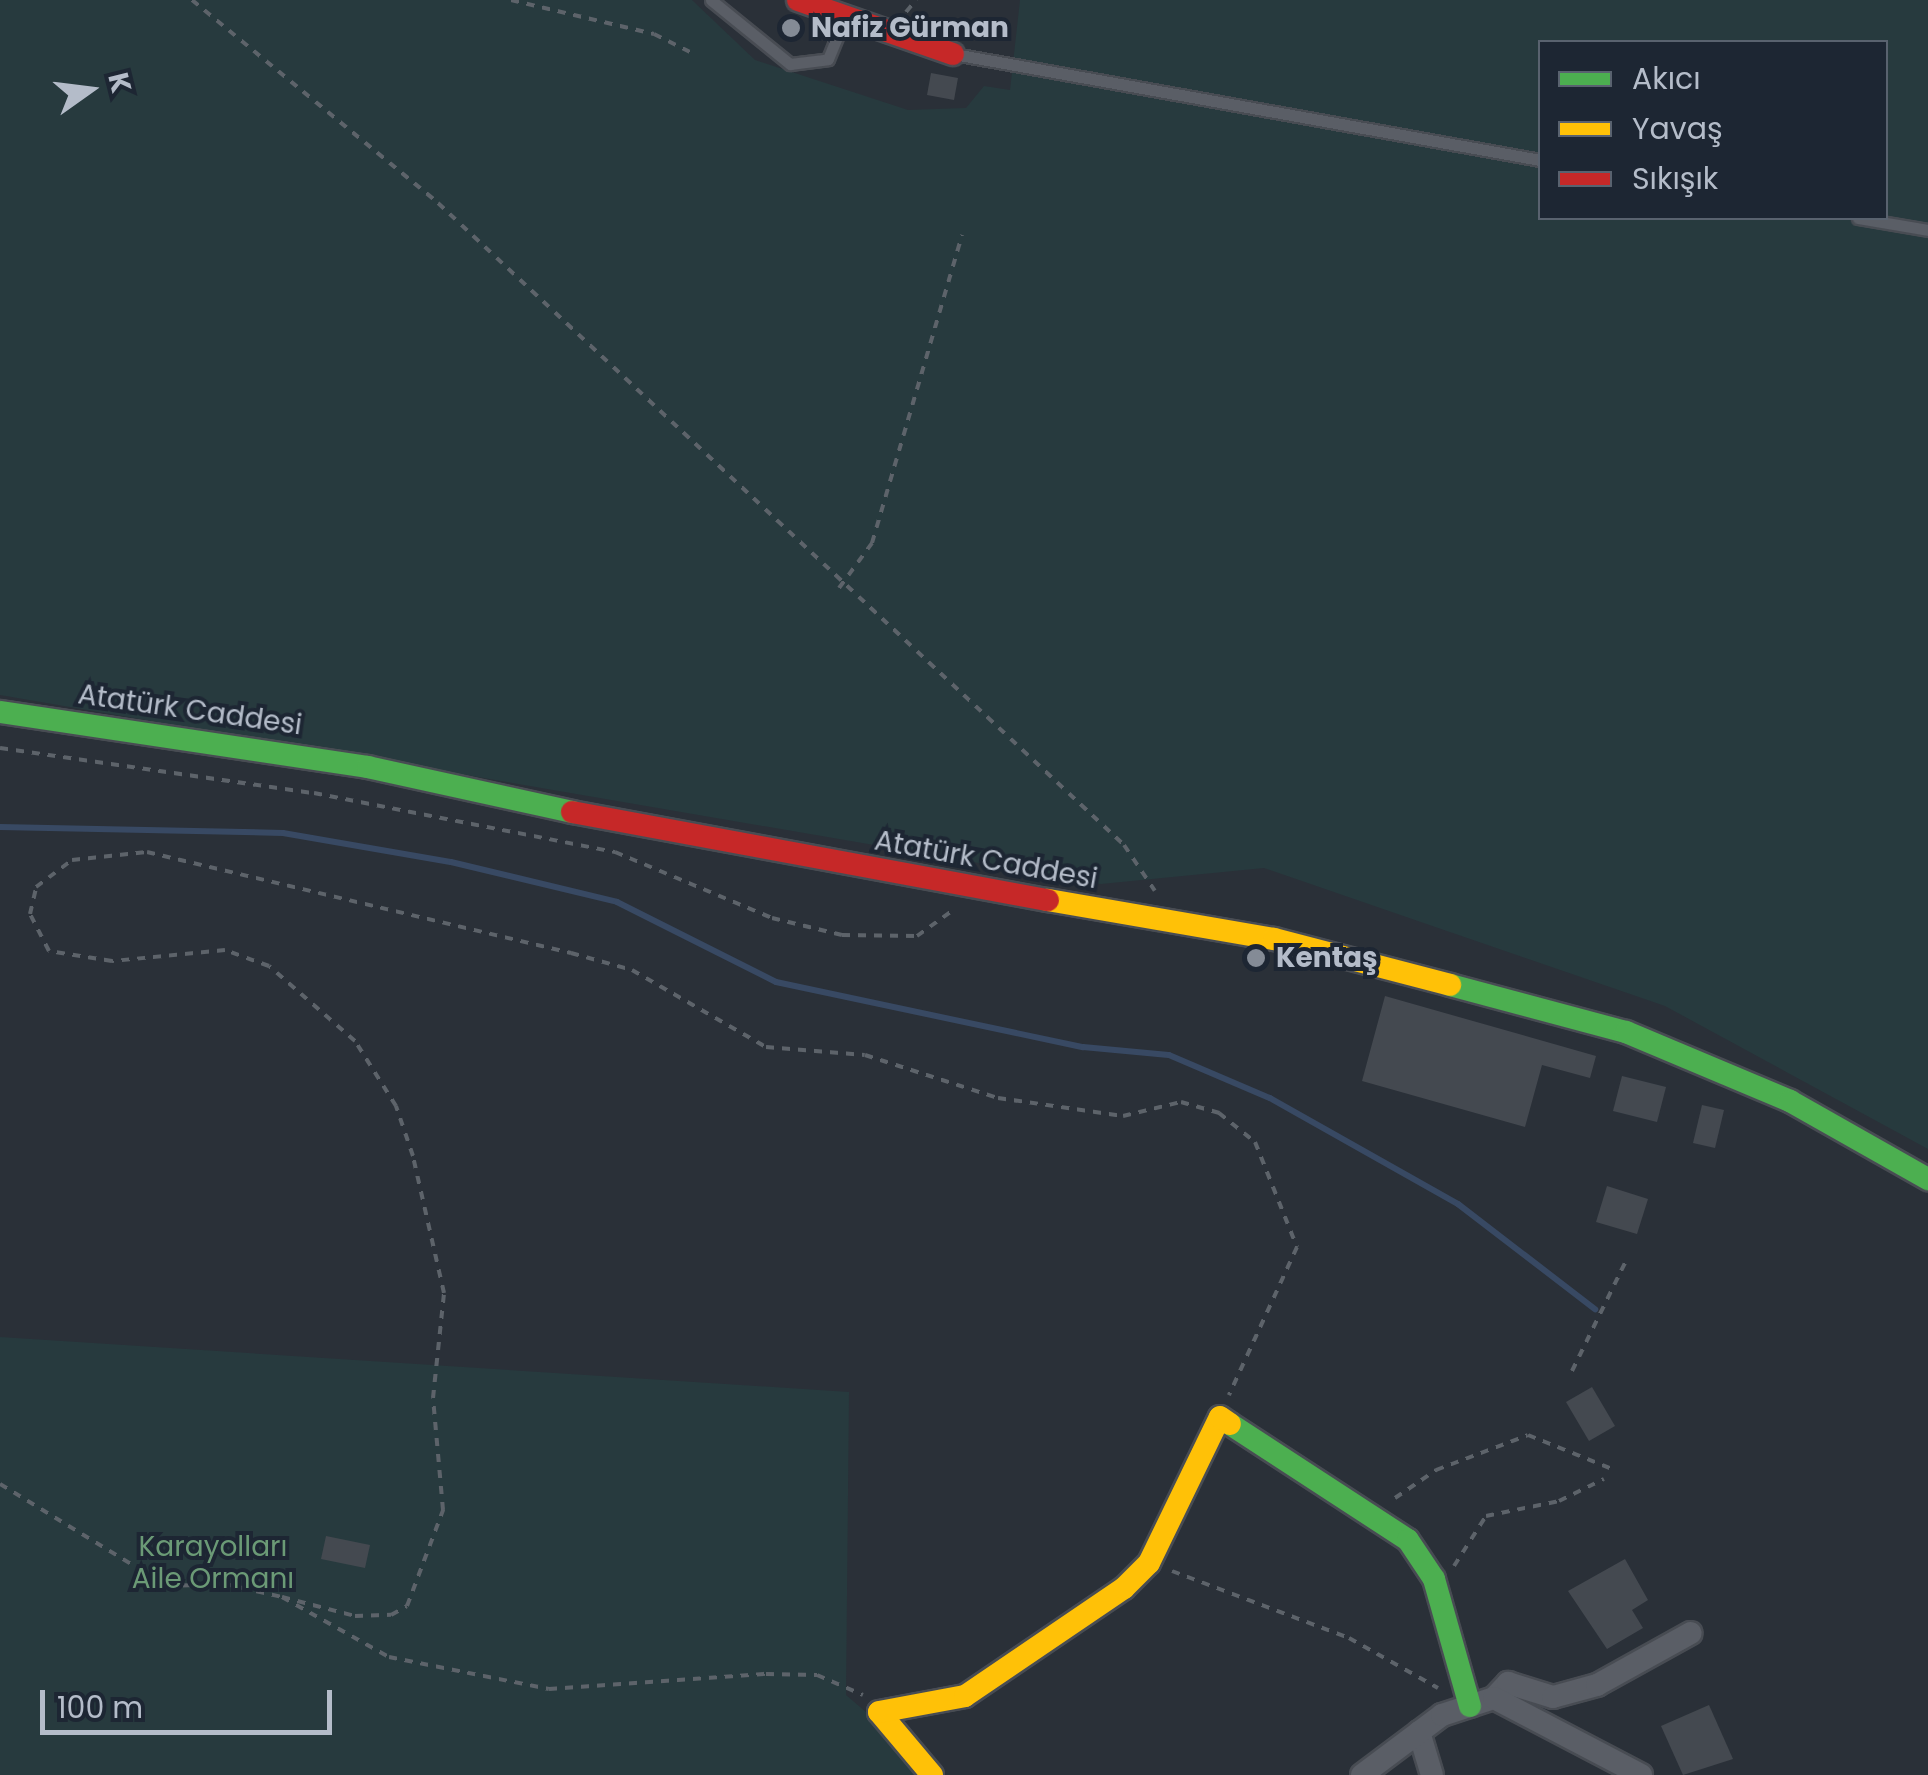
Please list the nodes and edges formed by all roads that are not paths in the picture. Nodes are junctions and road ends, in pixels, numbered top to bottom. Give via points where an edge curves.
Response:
1 (711, 0) edge
2 (798, 0) edge
3 (846, 14) junction
4 (953, 54) joint
5 (1538, 160) edge
6 (1870, 220) edge
7 (1928, 230) edge
8 (0, 712) edge
9 (1928, 1179) edge
10 (1691, 1633) dead end
11 (1494, 1698) junction
12 (1470, 1706) junction
13 (1419, 1732) junction
14 (932, 1775) edge
15 (1362, 1775) edge
16 (1432, 1775) edge
17 (1641, 1775) edge

1 - 3 lane via 769,54 812,67 836,49
2 - 3 street
3 - 4 street
4 - 5 lane
6 - 7 lane
8 - 9 street, Atatürk Caddesi via 368,766 688,838 1274,938 1626,1032 1790,1101
10 - 11 street via 1597,1684 1553,1696 1508,1683
11 - 12 street
11 - 17 street
12 - 13 street
12 - 14 street via 1434,1580 1408,1540 1220,1417 1149,1562 1043,1649 964,1696 879,1712
13 - 15 street
13 - 16 street

